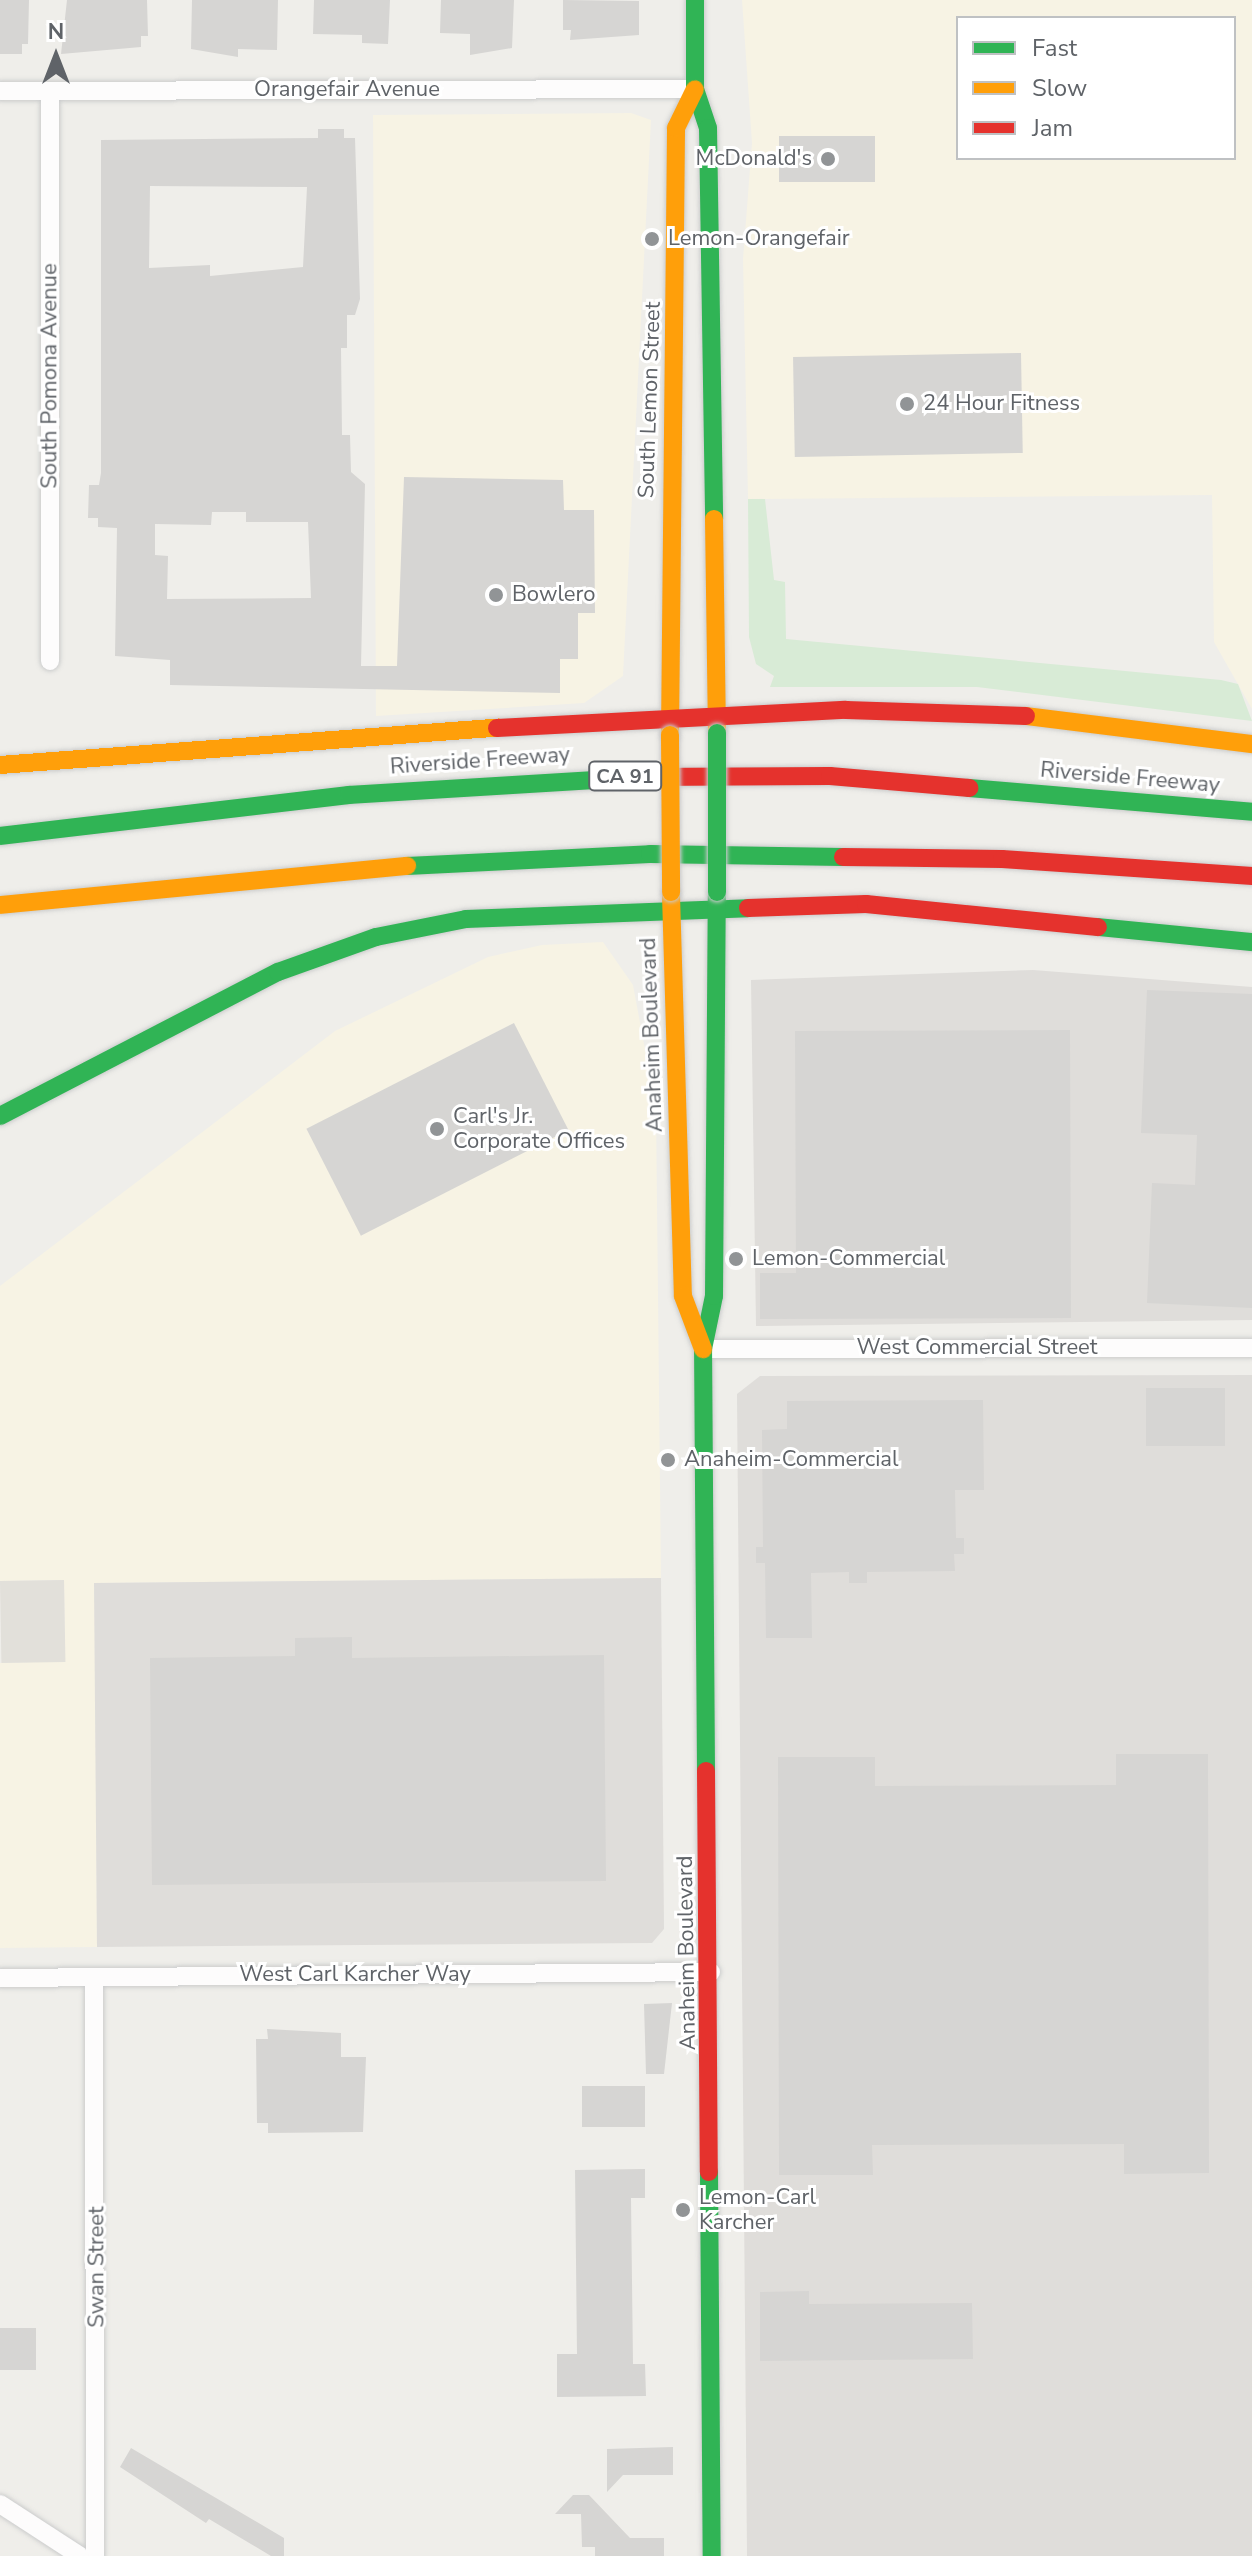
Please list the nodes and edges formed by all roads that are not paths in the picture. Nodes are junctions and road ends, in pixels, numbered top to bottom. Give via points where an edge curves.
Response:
1 (695, 0) edge
2 (695, 89) junction
3 (0, 91) edge
4 (50, 91) junction
5 (50, 661) dead end
6 (717, 724) junction
7 (671, 726) junction
8 (1252, 744) edge
9 (0, 765) edge
10 (1252, 812) edge
11 (0, 836) edge
12 (1252, 876) edge
13 (717, 899) junction
14 (671, 900) junction
15 (0, 905) edge
16 (1252, 942) edge
17 (0, 1116) edge
18 (1252, 1348) edge
19 (703, 1349) junction
20 (711, 1972) junction
21 (94, 1977) junction
22 (0, 1978) edge
23 (0, 2504) edge
24 (80, 2556) edge
25 (95, 2556) edge
26 (712, 2556) edge

1 - 2 main road, South Lemon Street
2 - 4 street, Orangefair Avenue
2 - 6 main road, South Lemon Street via 708,128
2 - 7 main road, South Lemon Street via 676,128
3 - 4 street, Orangefair Avenue
4 - 5 street, South Pomona Avenue
6 - 7 main road
6 - 8 main road via 992,712
6 - 13 main road, Anaheim Boulevard, bridge
7 - 9 main road
7 - 14 main road, Anaheim Boulevard, bridge
10 - 11 main road, Riverside Freeway / CA 91 via 830,776 578,777 349,795
12 - 15 main road via 1002,859 650,854 476,859
13 - 14 main road
13 - 16 main road via 941,909
13 - 19 main road, Anaheim Boulevard via 714,1296
14 - 17 main road via 494,916 376,937 278,972
14 - 19 main road, Anaheim Boulevard via 683,1296
18 - 19 street, West Commercial Street
19 - 20 main road, Anaheim Boulevard
20 - 21 street, West Carl Karcher Way
20 - 26 main road, Anaheim Boulevard
21 - 22 street, West Carl Karcher Way
21 - 25 street, Swan Street
23 - 24 street

